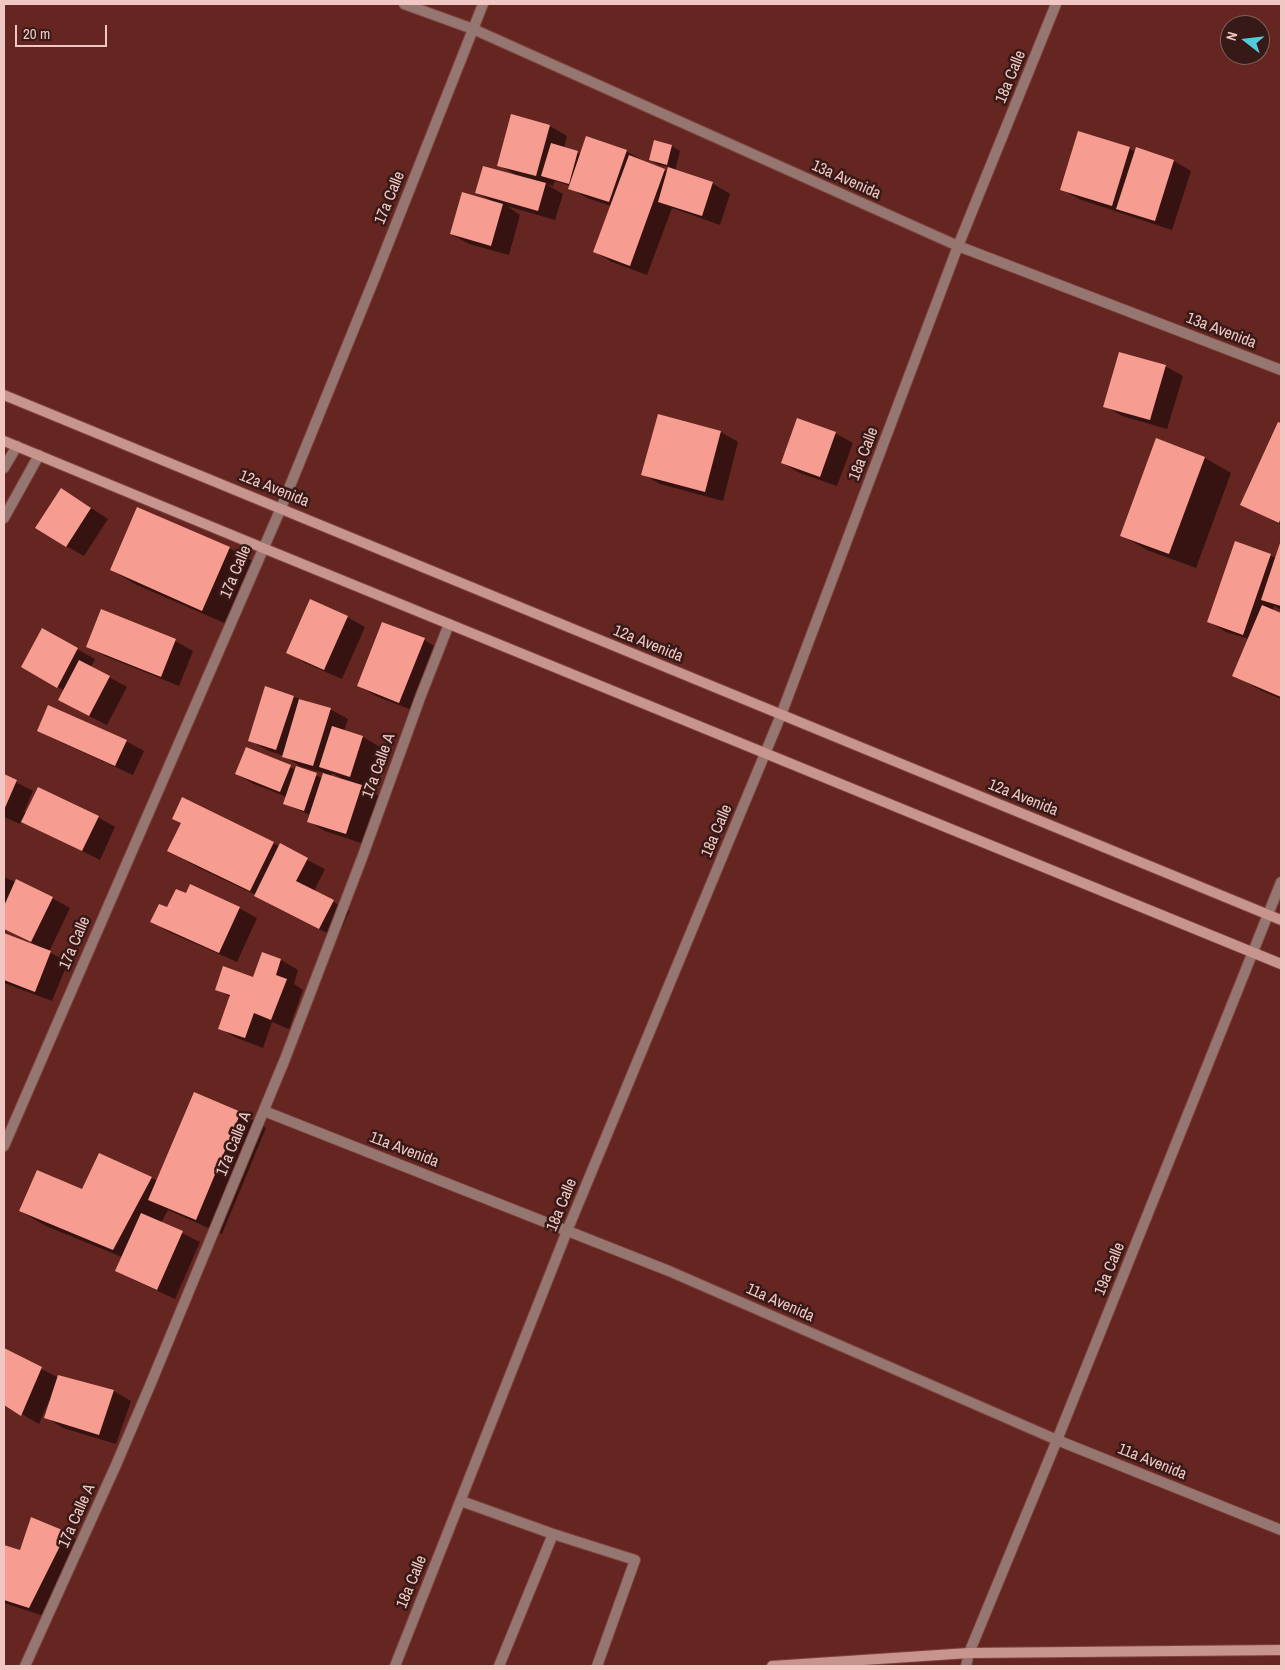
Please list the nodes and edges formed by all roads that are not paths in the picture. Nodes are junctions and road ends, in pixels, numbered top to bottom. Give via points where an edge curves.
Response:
1 (404, 4) edge
2 (483, 4) edge
3 (1056, 4) edge
4 (473, 29) junction
5 (958, 246) junction
6 (1281, 370) edge
7 (4, 395) edge
8 (4, 441) edge
9 (17, 446) junction
10 (39, 455) junction
11 (4, 468) edge
12 (281, 508) junction
13 (4, 518) edge
14 (263, 548) junction
15 (449, 624) junction
16 (781, 715) junction
17 (766, 753) junction
18 (1281, 882) edge
19 (1268, 915) junction
20 (1281, 920) edge
21 (1252, 952) junction
22 (1281, 964) edge
23 (264, 1111) junction
24 (4, 1146) edge
25 (567, 1231) junction
26 (1057, 1440) junction
27 (461, 1501) junction
28 (1281, 1530) edge
29 (553, 1534) junction
30 (1281, 1650) edge
31 (969, 1653) junction
32 (25, 1666) edge
33 (395, 1666) edge
34 (500, 1666) edge
35 (597, 1666) edge
36 (772, 1666) edge
37 (966, 1666) edge

1 - 4 street, 13a Avenida
2 - 4 street, 17a Calle
3 - 5 street, 18a Calle
4 - 5 street, 13a Avenida
4 - 12 street, 17a Calle
5 - 6 street, 13a Avenida
5 - 16 street, 18a Calle
7 - 12 main road, 12a Avenida
8 - 9 main road
9 - 10 main road
9 - 11 street
10 - 13 street
10 - 14 main road
12 - 14 street, 17a Calle
12 - 16 main road, 12a Avenida
14 - 15 main road
14 - 24 street, 17a Calle
15 - 17 main road
15 - 23 street, 17a Calle A
16 - 17 street, 18a Calle
16 - 19 main road, 12a Avenida
17 - 21 main road
17 - 25 street, 18a Calle
18 - 19 street, 19a Calle
19 - 20 main road, 12a Avenida
19 - 21 street, 19a Calle
21 - 22 main road
21 - 26 street, 19a Calle
23 - 25 street, 11a Avenida
23 - 32 street, 17a Calle A via 120,1456
25 - 26 street, 11a Avenida via 669,1271
25 - 27 street, 18a Calle
26 - 28 street, 11a Avenida
26 - 31 street, 19a Calle
27 - 29 street
27 - 33 street, 18a Calle
29 - 34 street
29 - 35 street via 635,1560
30 - 31 main road
31 - 36 main road
31 - 37 street, 19a Calle

